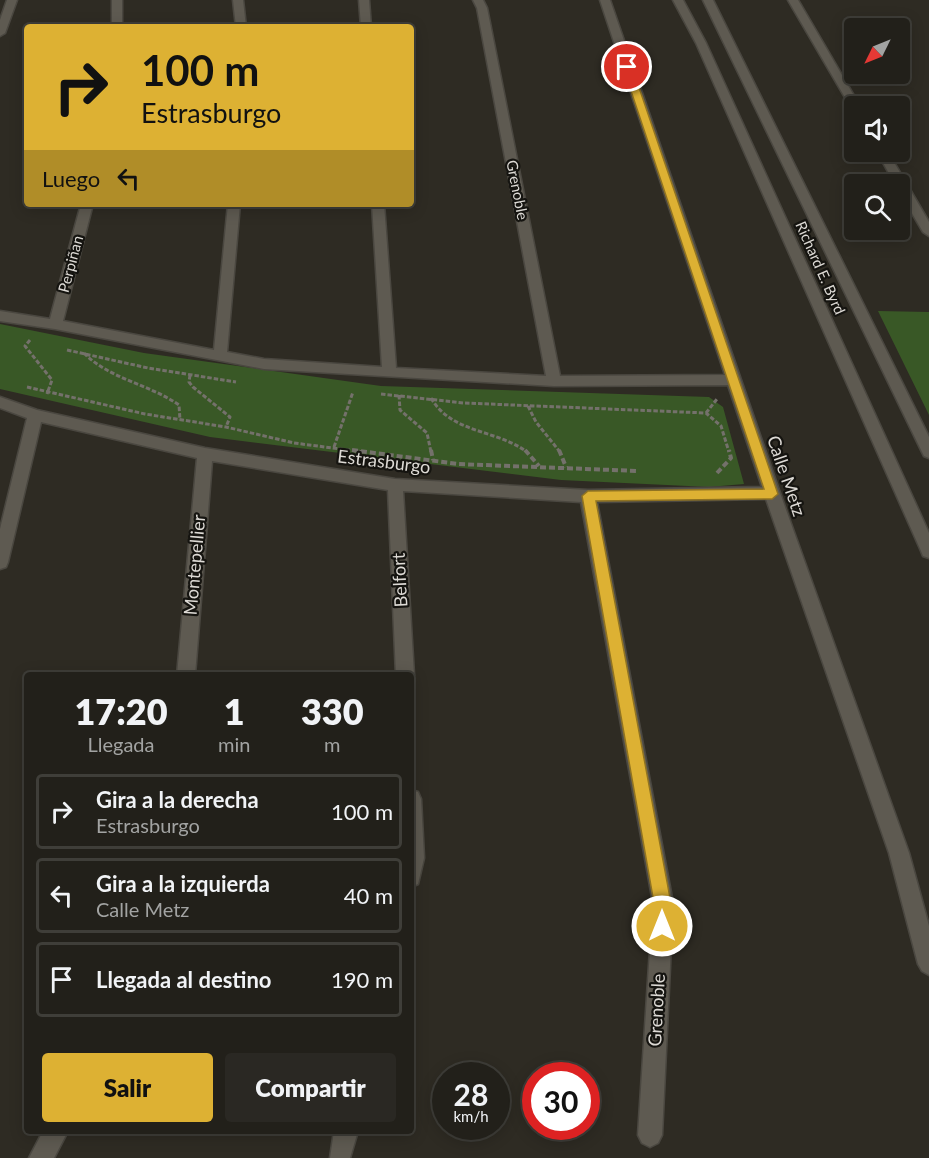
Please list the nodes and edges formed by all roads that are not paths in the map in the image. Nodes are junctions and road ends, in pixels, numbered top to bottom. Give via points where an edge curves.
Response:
1 (12, 0) edge
2 (117, 0) edge
3 (238, 0) edge
4 (364, 0) edge
5 (478, 0) edge
6 (605, 0) edge
7 (678, 0) edge
8 (708, 0) edge
9 (793, 0) edge
10 (117, 24) edge
11 (242, 24) edge
12 (366, 24) edge
13 (0, 33) edge
14 (849, 96) edge
15 (888, 162) edge
16 (86, 207) edge
17 (234, 207) edge
18 (378, 207) edge
19 (929, 232) edge
20 (0, 316) edge
21 (55, 324) junction
22 (220, 356) junction
23 (389, 373) junction
24 (732, 380) junction
25 (554, 381) junction
26 (0, 402) edge
27 (35, 415) junction
28 (929, 453) edge
29 (205, 454) junction
30 (395, 485) junction
31 (772, 494) junction
32 (588, 496) junction
33 (929, 551) edge
34 (0, 562) edge
35 (186, 672) edge
36 (405, 672) edge
37 (929, 964) edge
38 (54, 1134) edge
39 (345, 1134) edge
40 (650, 1135) dead end
41 (340, 1155) dead end
42 (41, 1158) edge

1 - 13 street
2 - 10 street
3 - 11 street
4 - 12 street
5 - 25 street, Grenoble
6 - 24 street, Calle Metz
7 - 33 street, Richard E. Byrd via 701,43
8 - 28 street, Richard E. Byrd
9 - 14 street
15 - 19 street
16 - 21 street, Perpiñan
17 - 22 street
18 - 23 street
20 - 21 street
21 - 22 street
22 - 23 street via 264,364
23 - 25 street
24 - 25 street
24 - 31 street, Calle Metz
26 - 27 street, Estrasburgo
27 - 29 street, Estrasburgo
27 - 34 street
29 - 30 street, Estrasburgo
29 - 35 street, Montepellier
30 - 32 street, Estrasburgo
30 - 36 street, Belfort
31 - 32 street, Estrasburgo
31 - 37 street, Calle Metz via 899,853
32 - 40 street, Grenoble via 663,903
38 - 42 street
39 - 41 street

